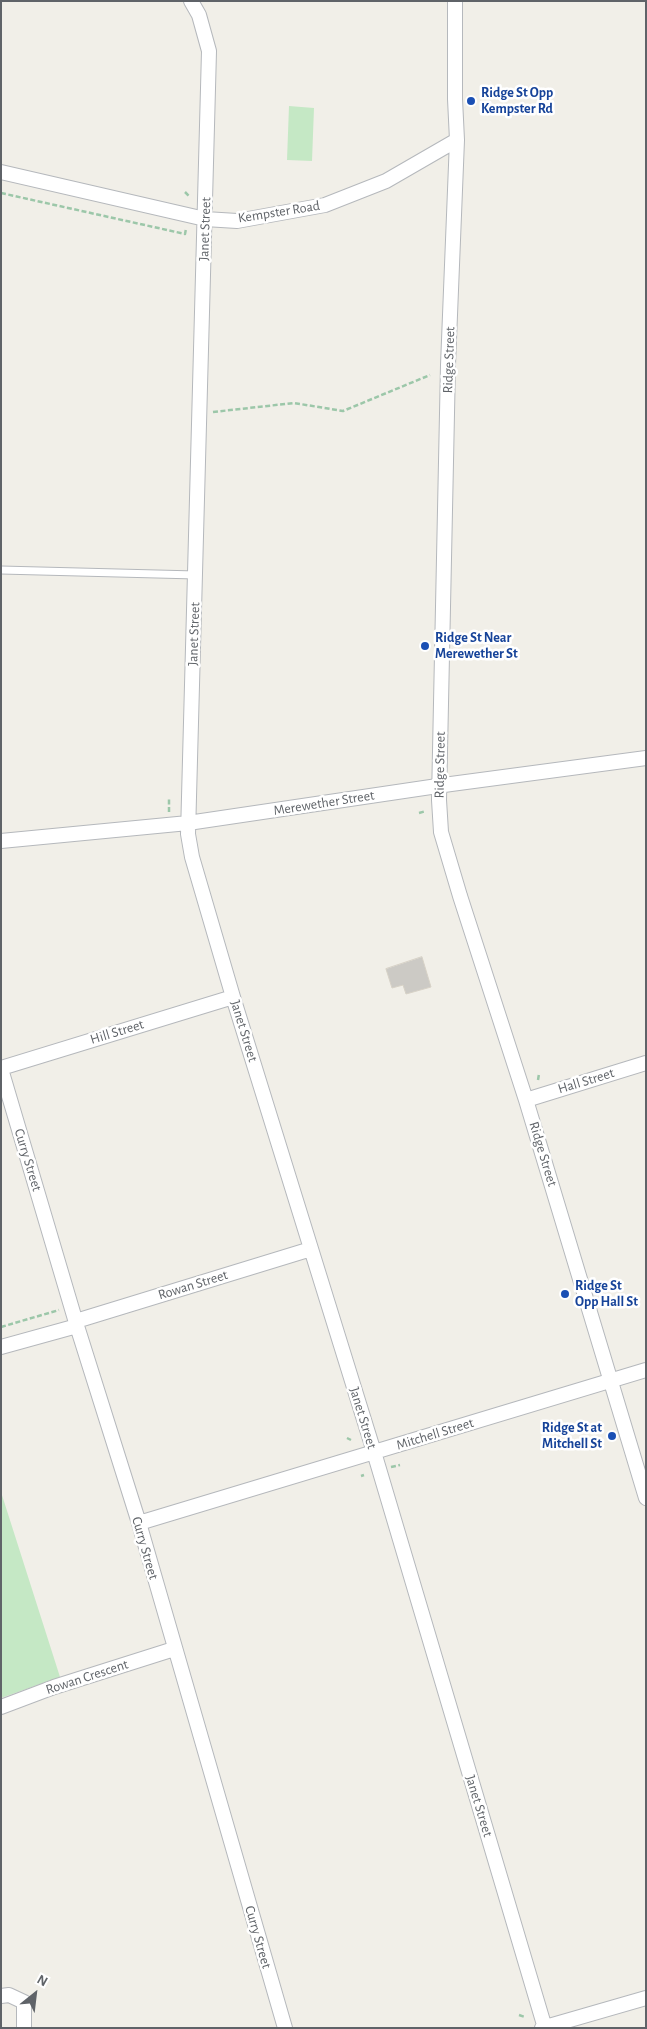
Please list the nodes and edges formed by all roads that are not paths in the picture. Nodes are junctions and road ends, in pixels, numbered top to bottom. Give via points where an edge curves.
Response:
1 (190, 1) edge
2 (455, 1) edge
3 (457, 140) junction
4 (1, 172) edge
5 (205, 219) junction
6 (1, 570) edge
7 (196, 576) junction
8 (646, 758) edge
9 (439, 786) junction
10 (188, 823) junction
11 (1, 841) edge
12 (233, 997) junction
13 (646, 1063) edge
14 (1, 1069) edge
15 (526, 1100) junction
16 (311, 1249) junction
17 (77, 1323) junction
18 (1, 1348) edge
19 (646, 1370) edge
20 (610, 1381) junction
21 (374, 1452) junction
22 (646, 1498) edge
23 (139, 1523) junction
24 (174, 1650) junction
25 (1, 1706) edge
26 (1, 1996) edge
27 (646, 1998) edge
28 (544, 2027) edge
29 (24, 2028) edge
30 (285, 2028) edge

1 - 5 street, Janet Street via 199,15 209,51
2 - 3 street, Ridge Street
3 - 5 street, Kempster Road via 386,181 325,205 237,221
3 - 9 street, Ridge Street via 448,365
4 - 5 street, Kempster Road
5 - 7 street, Janet Street
6 - 7 lane
7 - 10 street, Janet Street
8 - 9 street, Merewether Street
9 - 10 street, Merewether Street
9 - 15 street, Ridge Street via 441,832
10 - 11 street, Merewether Street
10 - 12 street, Janet Street via 192,857
12 - 14 street, Hill Street
12 - 16 street, Janet Street
13 - 15 street, Hall Street
14 - 17 street, Curry Street
15 - 20 street, Ridge Street
16 - 17 street, Rowan Street
16 - 21 street, Janet Street
17 - 18 street
17 - 23 street, Curry Street
19 - 20 street, Mitchell Street
20 - 21 street, Mitchell Street
20 - 22 street, Ridge Street
21 - 23 street, Mitchell Street
21 - 28 street, Janet Street
23 - 24 street, Curry Street
24 - 25 street, Rowan Crescent
24 - 30 street, Curry Street
26 - 29 street via 9,1995 24,2002
27 - 28 street

